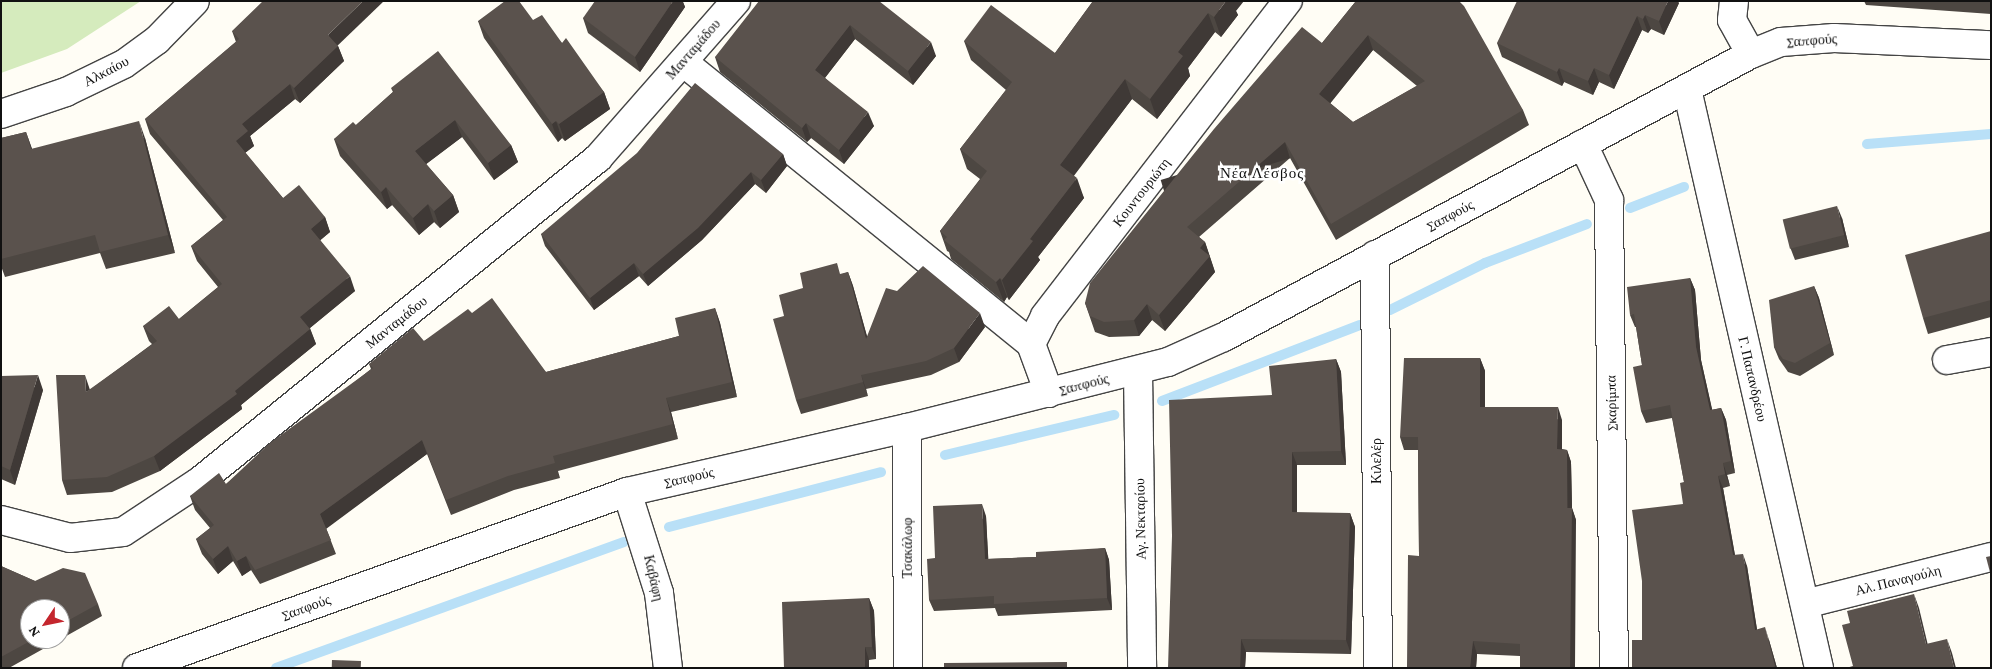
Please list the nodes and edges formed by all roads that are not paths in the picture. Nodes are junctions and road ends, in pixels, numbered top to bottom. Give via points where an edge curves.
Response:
1 (195, 1) edge
2 (736, 1) edge
3 (1288, 1) edge
4 (1734, 1) edge
5 (1991, 45) edge
6 (1751, 54) junction
7 (683, 62) junction
8 (1687, 90) junction
9 (1, 114) edge
10 (1583, 144) junction
11 (1375, 255) junction
12 (1031, 344) junction
13 (1991, 352) edge
14 (1947, 360) dead end
15 (1138, 371) junction
16 (1049, 393) junction
17 (907, 428) junction
18 (627, 492) junction
19 (1, 520) edge
20 (1991, 556) edge
21 (1805, 604) junction
22 (178, 661) edge
23 (138, 668) edge
24 (668, 668) edge
25 (908, 668) edge
26 (1142, 668) edge
27 (1378, 668) edge
28 (1614, 668) edge
29 (1819, 668) edge

1 - 9 street, Αλκαίου via 157,40 124,64 66,92
2 - 7 street, Μανταμάδου
3 - 12 street, Κουντουριώτη via 1045,316
4 - 6 street via 1732,20
5 - 6 street, Σαπφούς via 1834,38 1781,42
6 - 8 street, Σαπφούς
7 - 12 street
7 - 19 street, Μανταμάδου via 598,158 200,481 172,500 124,532 70,538
8 - 10 street, Σαπφούς
8 - 21 street, Γ. Παπανδρέου
10 - 11 street, Σαπφούς
10 - 28 street, Σκαρίμπα via 1609,200
11 - 15 street, Σαπφούς via 1192,353
11 - 27 street, Κιλελέρ
12 - 16 street
13 - 14 street
15 - 16 street, Σαπφούς
15 - 26 street, Αγ. Νεκταρίου
16 - 17 street, Σαπφούς
17 - 18 street, Σαπφούς
17 - 25 street, Τσακάλωφ
18 - 22 street, Σαπφούς
18 - 24 street, Καβάφη via 659,593
20 - 21 street, Αλ. Παναγούλη
21 - 29 street, Γ. Παπανδρέου
22 - 23 street, Σαπφούς

